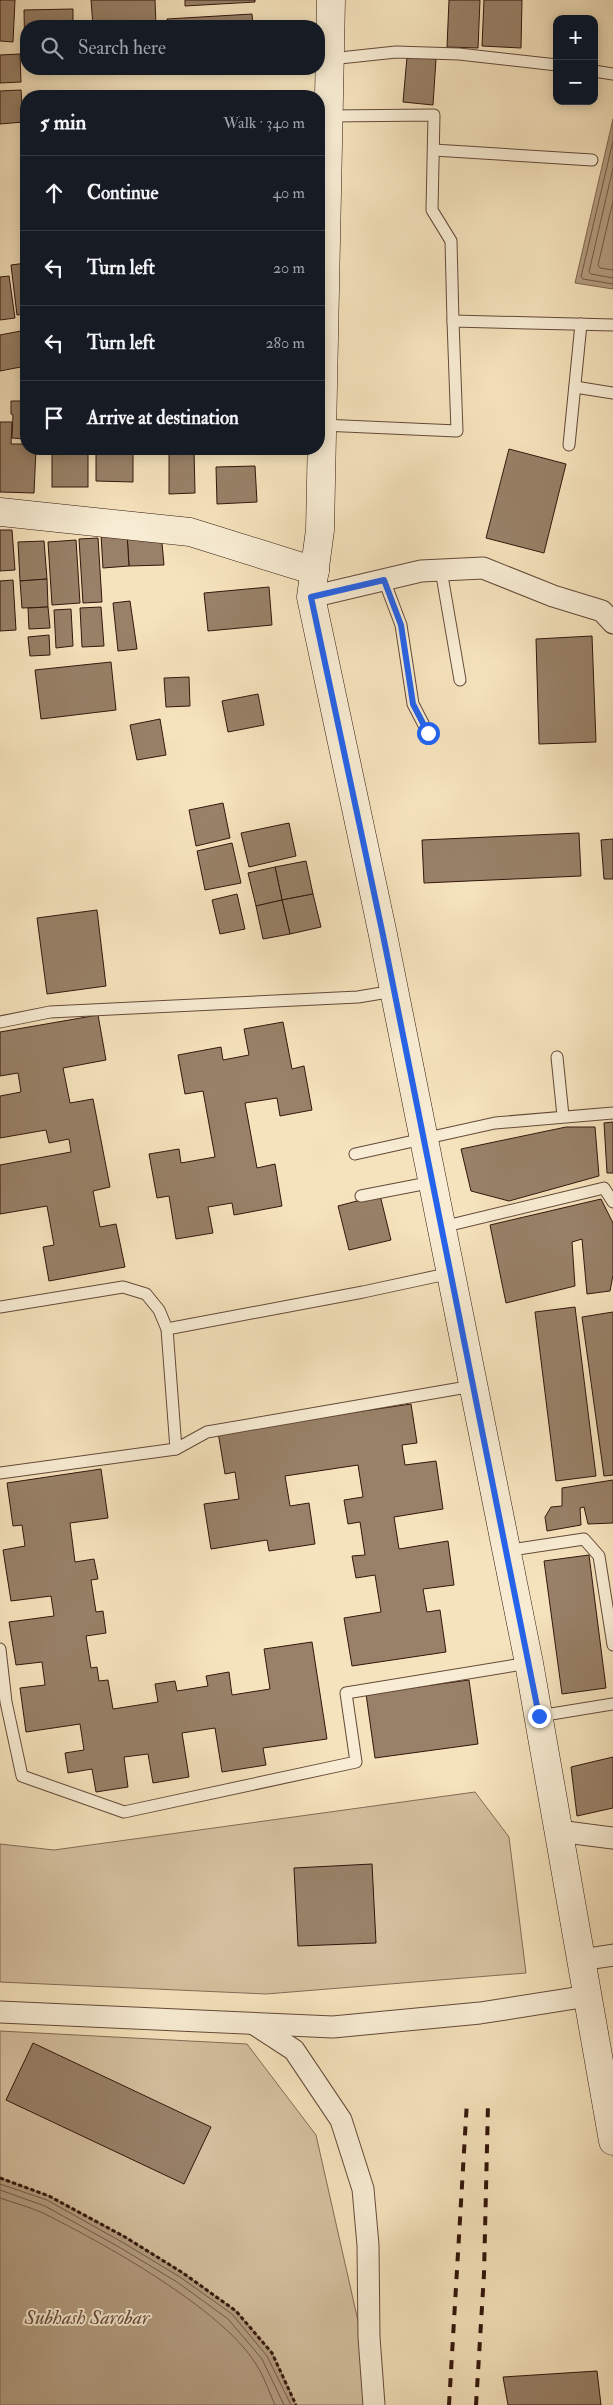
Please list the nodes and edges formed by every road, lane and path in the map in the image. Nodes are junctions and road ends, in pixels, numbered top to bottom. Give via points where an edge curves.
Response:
1 (331, 0) edge
2 (330, 58) junction
3 (553, 66) edge
4 (598, 72) edge
5 (613, 74) edge
6 (328, 116) junction
7 (434, 150) junction
8 (592, 160) dead end
9 (325, 270) edge
10 (453, 321) junction
11 (581, 324) junction
12 (613, 325) edge
13 (575, 387) junction
14 (613, 394) edge
15 (325, 425) edge
16 (569, 445) dead end
17 (321, 455) edge
18 (0, 512) edge
19 (441, 570) junction
20 (384, 580) junction
21 (313, 584) junction
22 (613, 622) edge
23 (460, 680) dead end
24 (428, 733) dead end
25 (394, 990) junction
26 (0, 1022) edge
27 (557, 1057) dead end
28 (613, 1113) edge
29 (563, 1116) junction
30 (424, 1139) junction
31 (355, 1154) dead end
32 (433, 1182) junction
33 (361, 1196) dead end
34 (613, 1202) edge
35 (442, 1227) junction
36 (451, 1273) junction
37 (0, 1307) edge
38 (167, 1329) junction
39 (474, 1386) junction
40 (176, 1449) junction
41 (0, 1473) edge
42 (507, 1553) junction
43 (613, 1645) edge
44 (0, 1649) edge
45 (529, 1663) junction
46 (613, 1704) edge
47 (539, 1716) junction
48 (558, 1831) junction
49 (613, 1838) edge
50 (613, 1955) edge
51 (581, 1960) junction
52 (588, 1996) junction
53 (0, 2012) edge
54 (254, 2024) junction
55 (606, 2062) edge
56 (613, 2141) edge
57 (0, 2178) edge
58 (296, 2405) edge
59 (374, 2405) edge

1 - 2 street
2 - 3 lane via 396,52 459,54
2 - 6 street
4 - 5 lane
6 - 7 lane via 434,115
6 - 9 street
7 - 8 lane
7 - 10 lane via 432,210 451,241
10 - 11 lane
10 - 15 lane via 457,431
11 - 12 lane
11 - 13 lane
13 - 14 lane
13 - 16 lane
17 - 21 street via 320,530
18 - 21 street via 190,532
19 - 20 street
19 - 22 street via 483,568 553,596 602,611
19 - 23 lane
20 - 21 street
20 - 24 lane via 401,625 413,704
21 - 25 street
25 - 26 lane via 358,997 50,1012
25 - 30 street
27 - 29 lane
28 - 29 lane
29 - 30 lane via 495,1123
30 - 31 lane
30 - 32 street
32 - 33 lane
32 - 35 street
34 - 35 lane via 604,1188
35 - 36 street
36 - 38 lane
36 - 39 street
37 - 38 lane via 124,1287 146,1294 159,1310
38 - 40 lane
39 - 40 lane via 207,1432
39 - 42 street
40 - 41 lane
42 - 43 lane via 584,1539 598,1556
42 - 45 street
44 - 45 lane via 6,1702 22,1776 124,1812 356,1762 346,1693
45 - 47 street
46 - 47 lane
47 - 48 street
48 - 49 street
48 - 51 street
50 - 51 street
51 - 52 street
52 - 54 street via 480,2013 333,2027
52 - 55 street
53 - 54 street
54 - 59 street via 294,2050 341,2120 363,2189
55 - 56 street
57 - 58 path via 49,2196 125,2237 236,2311 272,2353

